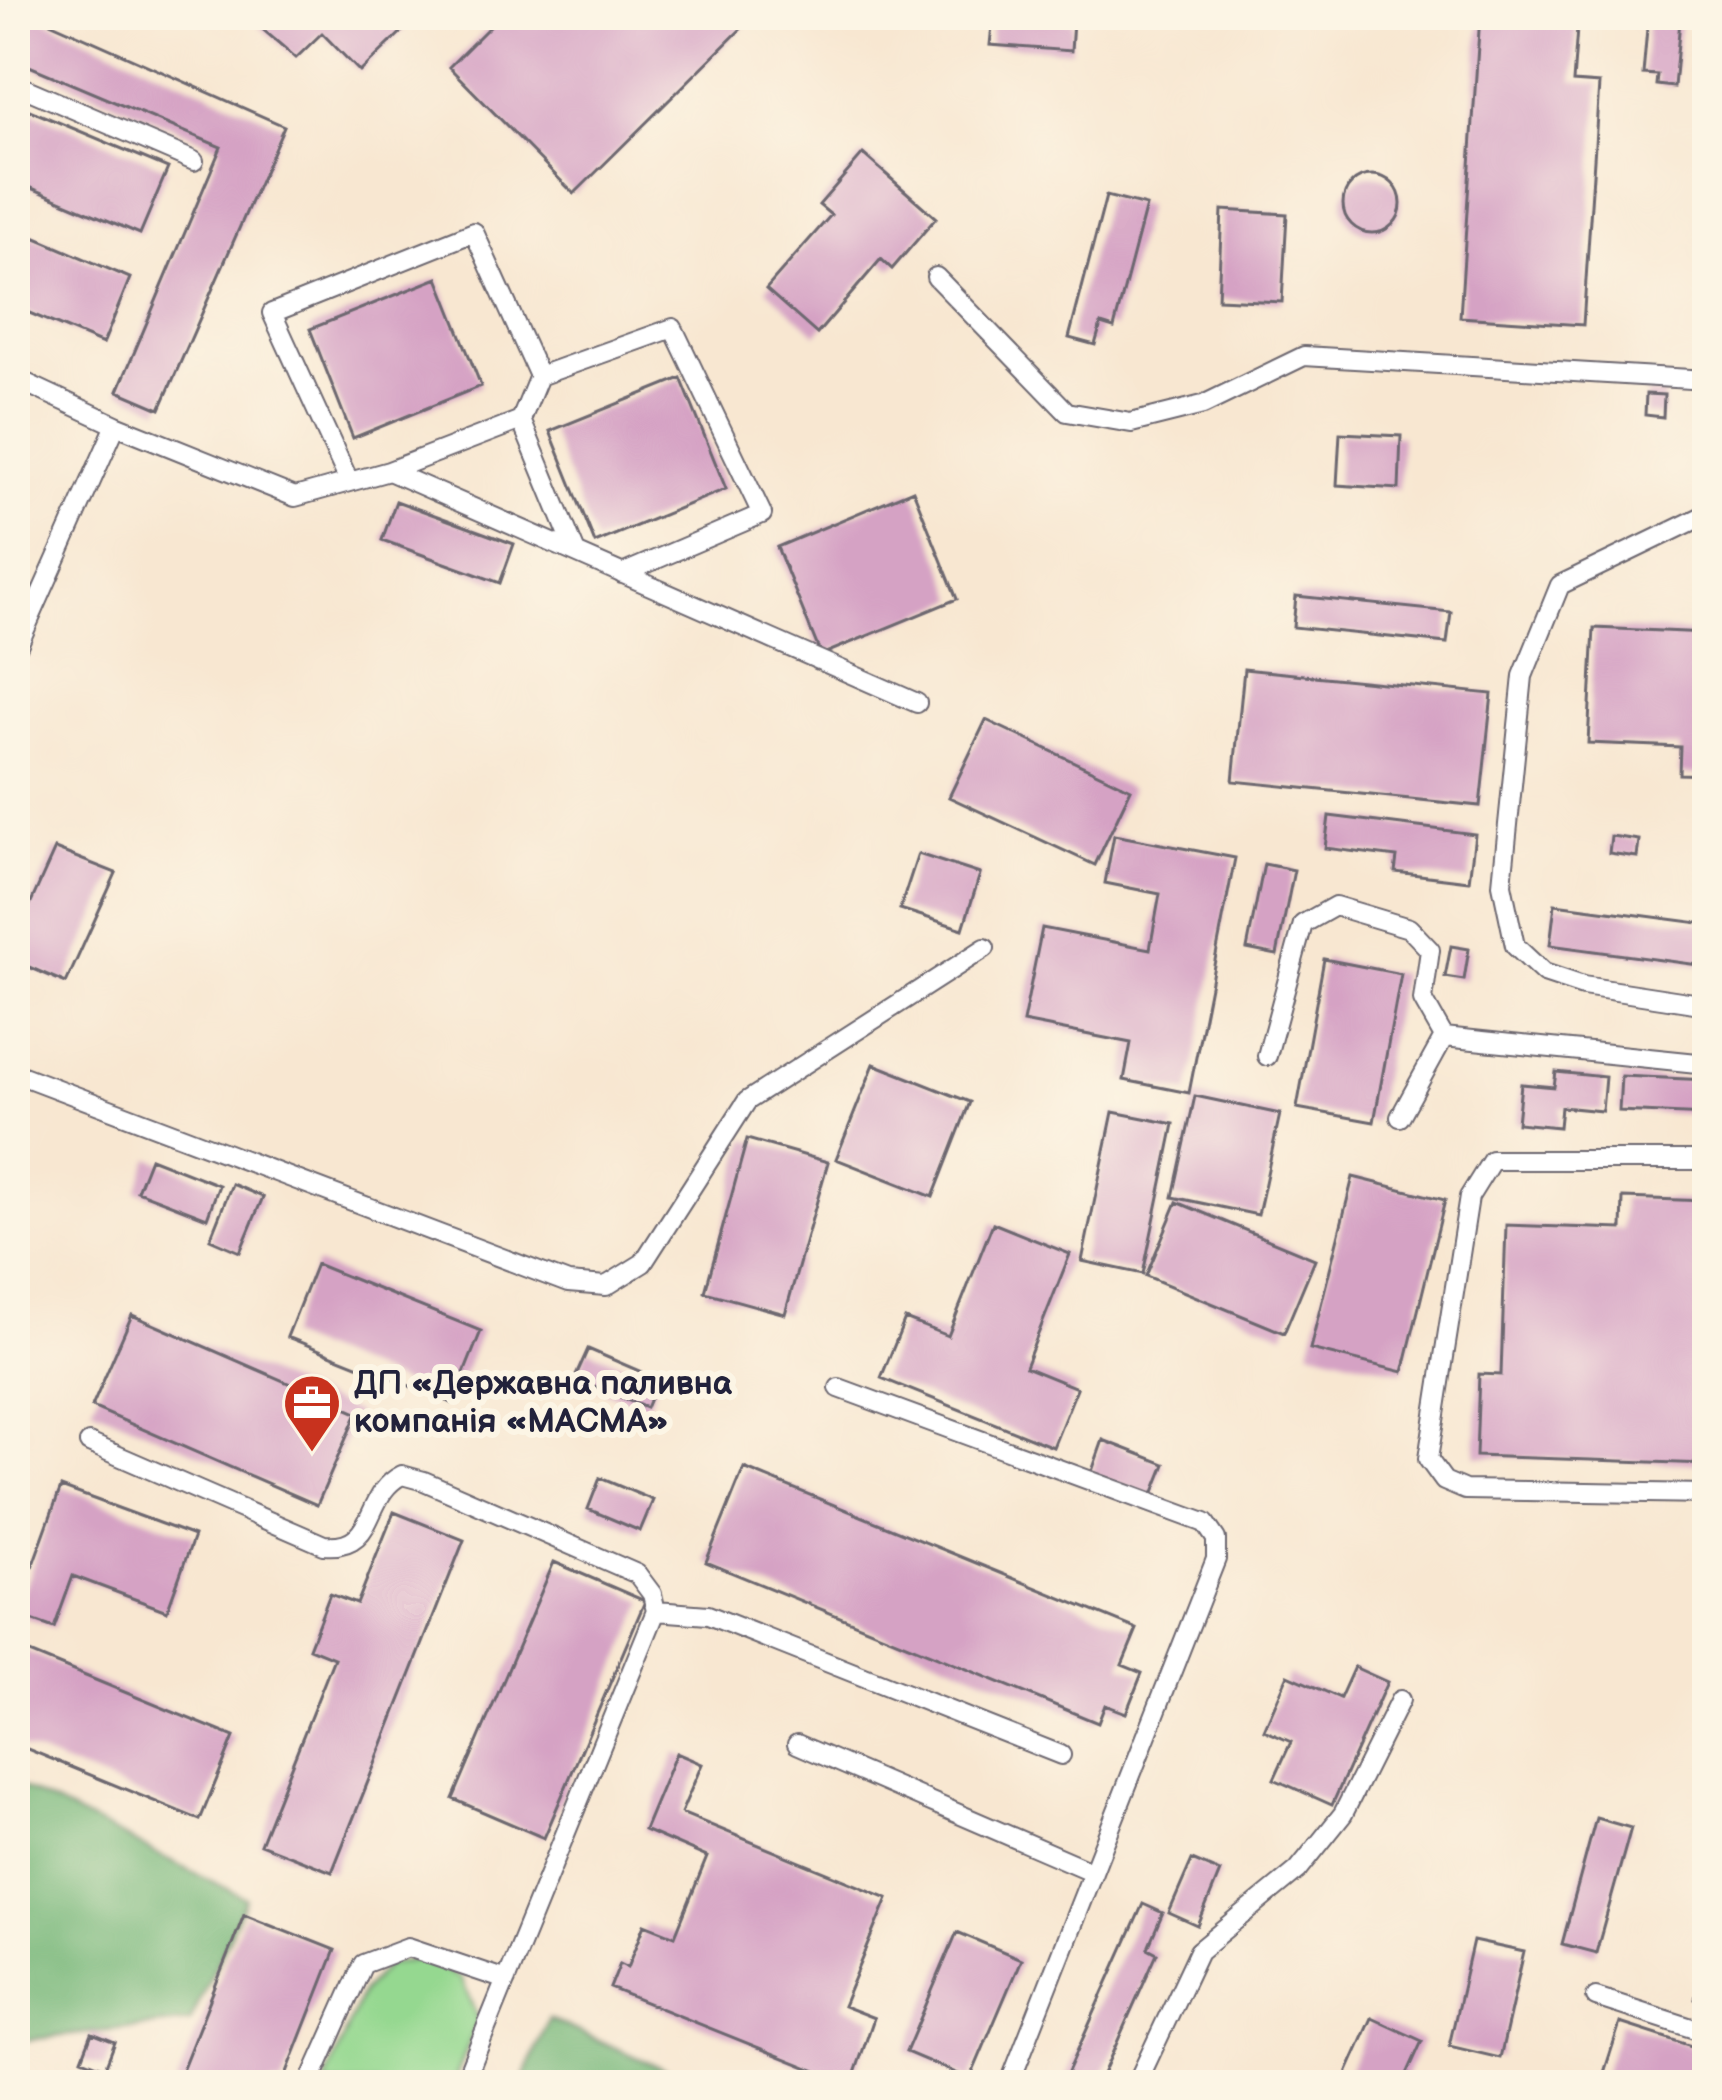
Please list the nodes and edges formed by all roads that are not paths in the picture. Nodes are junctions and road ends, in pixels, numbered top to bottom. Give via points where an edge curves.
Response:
1 (15, 84) edge
2 (194, 161) dead end
3 (936, 277) dead end
4 (539, 376) junction
5 (15, 378) edge
6 (1707, 380) edge
7 (521, 419) junction
8 (116, 425) junction
9 (389, 471) junction
10 (348, 479) junction
11 (1707, 514) edge
12 (576, 553) junction
13 (622, 574) junction
14 (15, 652) edge
15 (917, 703) dead end
16 (985, 948) dead end
17 (1707, 1005) edge
18 (1444, 1037) junction
19 (1267, 1056) dead end
20 (1707, 1064) edge
21 (15, 1073) edge
22 (1400, 1117) dead end
23 (1707, 1160) edge
24 (839, 1388) dead end
25 (89, 1443) dead end
26 (1707, 1494) edge
27 (656, 1610) junction
28 (1400, 1700) dead end
29 (796, 1744) dead end
30 (1060, 1755) dead end
31 (1094, 1871) junction
32 (506, 1980) junction
33 (1596, 1997) dead end
34 (1707, 2033) edge
35 (309, 2085) edge
36 (463, 2085) edge
37 (1009, 2085) edge
38 (1136, 2085) edge

1 - 2 lane
3 - 6 lane via 1067,412 1131,423 1203,405 1304,356
4 - 7 lane
4 - 10 lane via 474,232 272,313
4 - 13 lane via 673,328 762,514
5 - 8 lane
7 - 9 lane
7 - 12 lane
8 - 10 lane via 295,496
8 - 14 lane
9 - 10 lane
9 - 12 lane
11 - 17 lane via 1560,585 1522,676 1502,884 1515,946 1544,973
12 - 13 lane
13 - 15 lane
16 - 21 lane via 747,1101 643,1263 606,1286 568,1283
18 - 19 lane via 1423,1000 1430,950 1408,928 1335,906 1304,924
18 - 20 lane
18 - 22 lane
23 - 26 lane via 1492,1160 1468,1197 1428,1459 1444,1481 1465,1490
24 - 31 lane via 1205,1522 1216,1539 1216,1559
25 - 27 lane via 324,1545 359,1536 387,1482 402,1474 424,1480 637,1574
27 - 30 lane via 708,1615
27 - 32 lane
28 - 38 lane via 1343,1814 1298,1870 1199,1951
29 - 31 lane
31 - 37 lane
32 - 35 lane via 408,1947 363,1964
32 - 36 lane
33 - 34 lane

